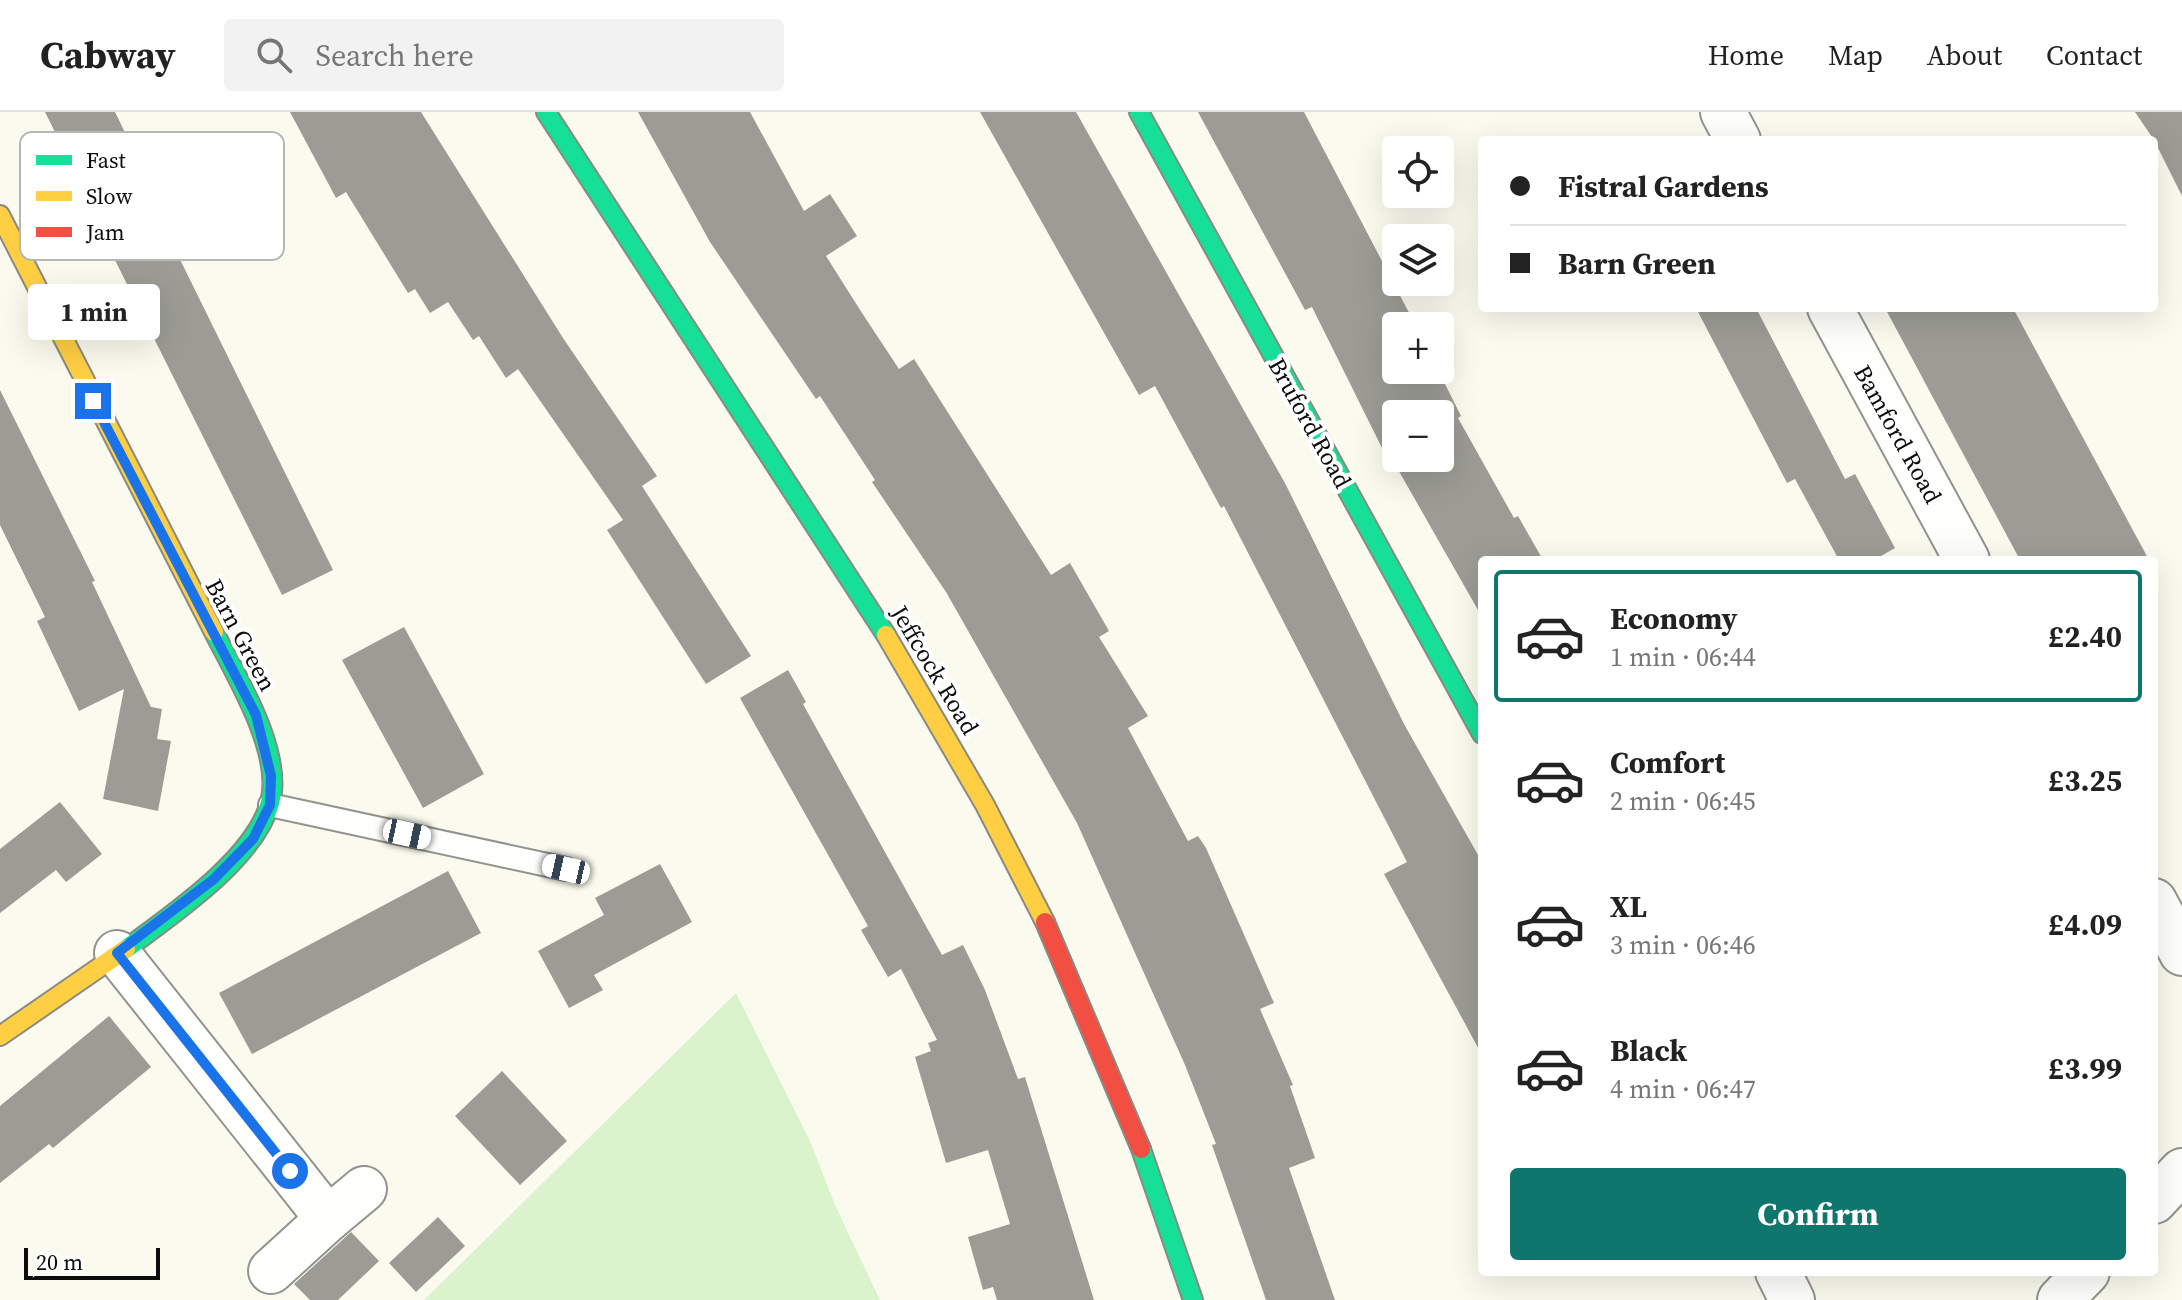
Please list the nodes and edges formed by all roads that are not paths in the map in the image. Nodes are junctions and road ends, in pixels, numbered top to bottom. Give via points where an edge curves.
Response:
1 (546, 112) edge
2 (1139, 112) edge
3 (1723, 112) edge
4 (1736, 136) edge
5 (0, 215) edge
6 (11, 269) edge
7 (1832, 312) edge
8 (1965, 556) edge
9 (1478, 727) edge
10 (270, 805) junction
11 (566, 869) dead end
12 (2158, 908) edge
13 (117, 953) junction
14 (2182, 953) edge
15 (0, 1036) edge
16 (2182, 1171) edge
17 (364, 1189) dead end
18 (2158, 1197) edge
19 (328, 1219) junction
20 (271, 1271) dead end
21 (1780, 1276) edge
22 (2083, 1276) edge
23 (1193, 1300) edge
24 (1792, 1300) edge
25 (2060, 1300) edge

1 - 23 street, Jeffcock Road via 859,591 949,740 1039,911 1086,1015
2 - 9 street, Bruford Road
3 - 4 street
5 - 6 street, Barn Green
6 - 10 street, Barn Green via 256,715 271,776
7 - 8 street, Bamford Road
10 - 11 lane
10 - 13 street, Barn Green via 253,839 214,879
12 - 14 street
13 - 15 street, Barn Green
13 - 19 street
16 - 18 street
17 - 19 street
19 - 20 street
21 - 24 street
22 - 25 street

